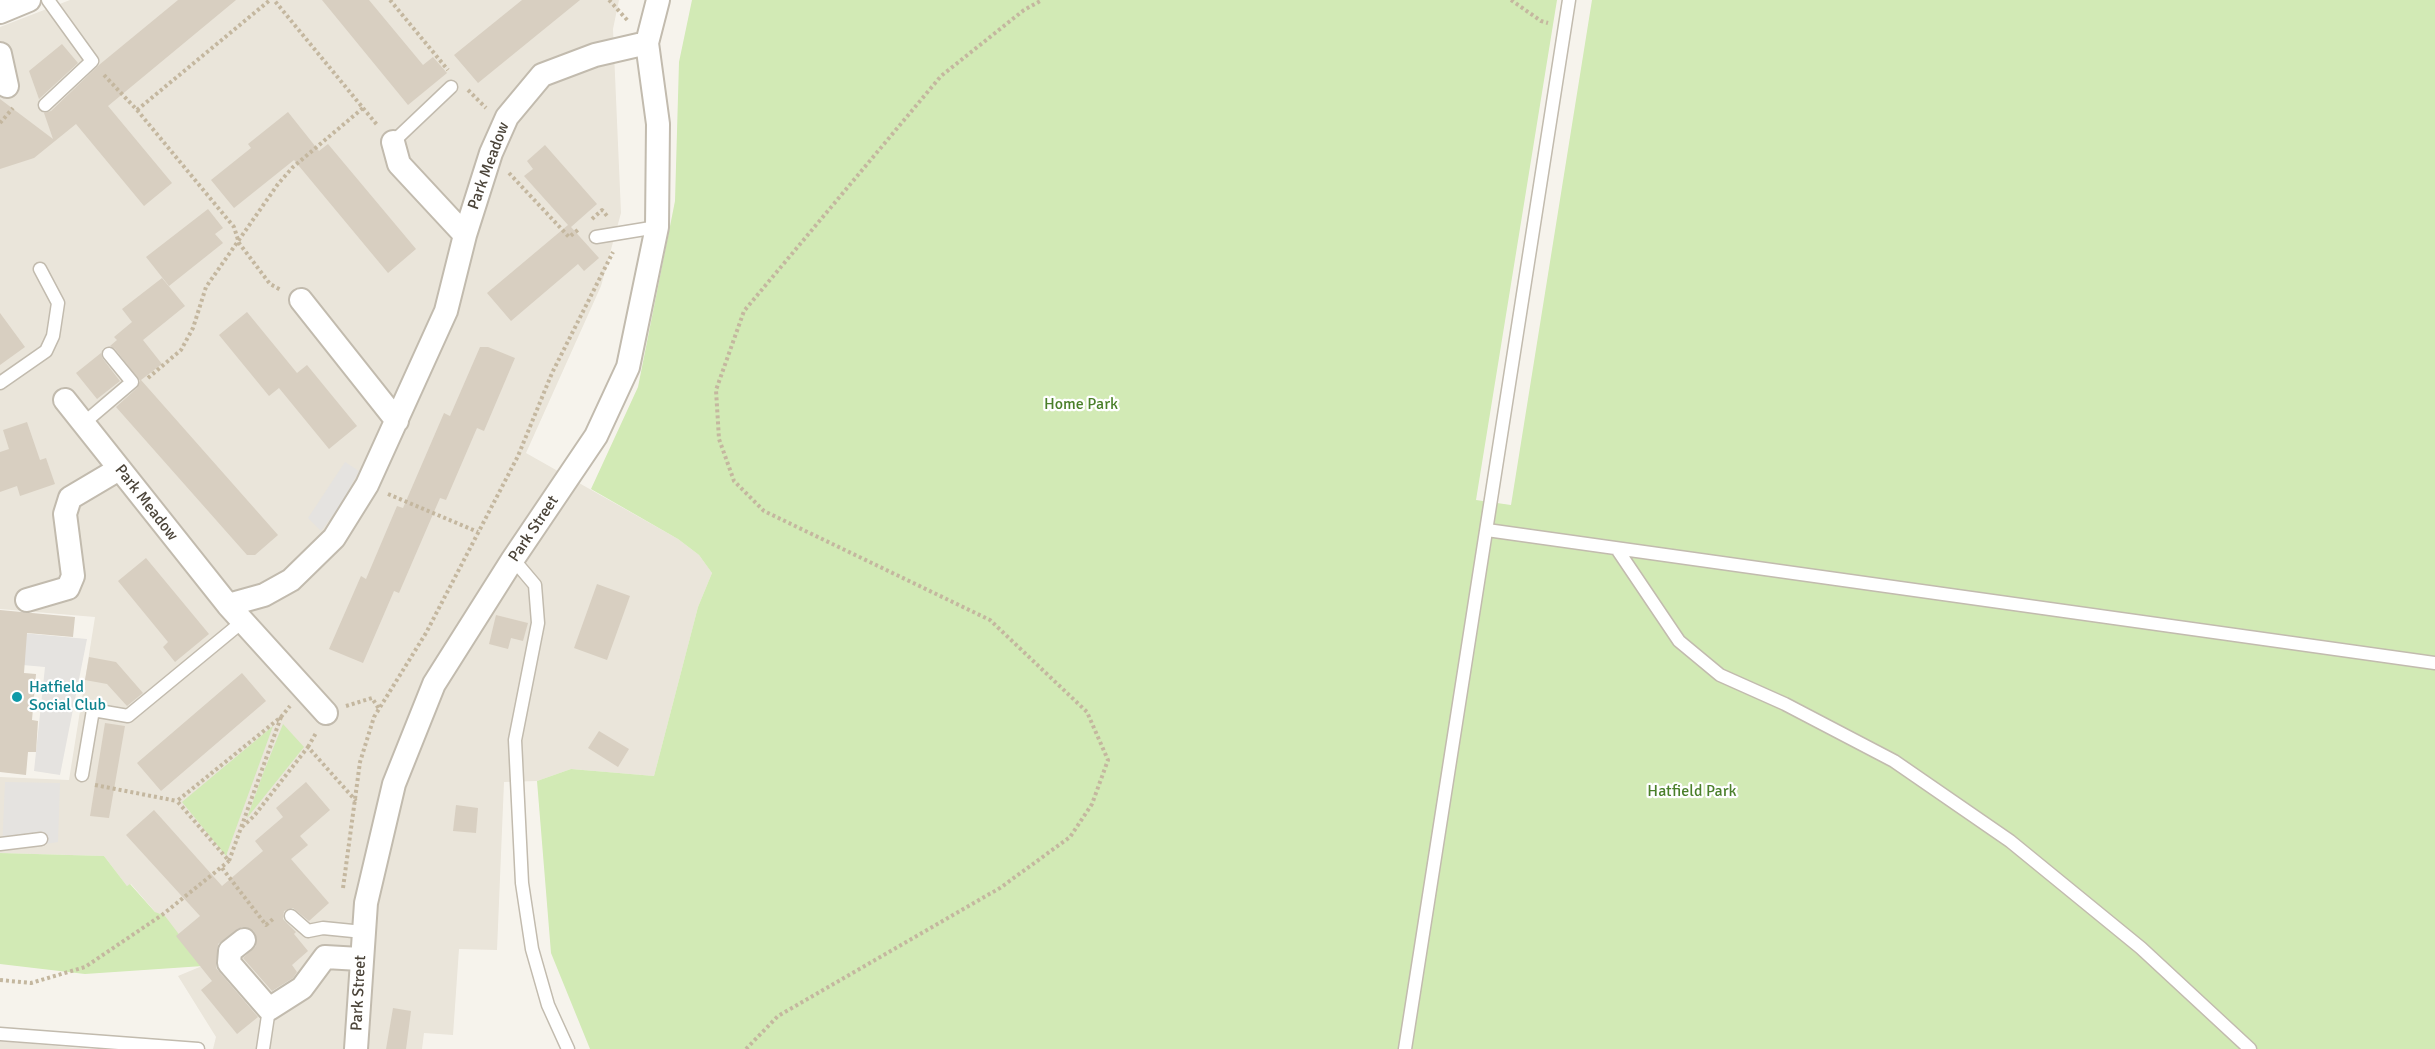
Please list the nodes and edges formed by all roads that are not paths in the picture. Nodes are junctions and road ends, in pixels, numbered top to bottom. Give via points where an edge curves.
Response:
1 (29, 0) edge
2 (48, 0) edge
3 (658, 0) edge
4 (1569, 0) edge
5 (0, 12) edge
6 (647, 43) junction
7 (0, 54) edge
8 (7, 86) dead end
9 (451, 87) dead end
10 (45, 105) dead end
11 (393, 142) joint
12 (657, 227) junction
13 (465, 235) junction
14 (596, 237) dead end
15 (40, 269) dead end
16 (301, 300) road end
17 (109, 354) dead end
18 (0, 383) edge
19 (65, 400) dead end
20 (397, 421) junction
21 (85, 422) junction
22 (119, 469) junction
23 (1487, 530) junction
24 (1617, 549) junction
25 (513, 559) junction
26 (27, 600) dead end
27 (235, 614) junction
28 (2435, 663) edge
29 (326, 712) road end
30 (82, 775) road end
31 (41, 839) dead end
32 (0, 844) edge
33 (291, 916) road end
34 (363, 932) junction
35 (244, 940) dead end
36 (360, 959) junction
37 (269, 1009) junction
38 (0, 1034) edge
39 (198, 1049) edge
40 (263, 1049) edge
41 (356, 1049) edge
42 (568, 1049) edge
43 (1405, 1049) edge
44 (2250, 1049) edge

1 - 5 street
2 - 10 lane via 92,61
3 - 6 street, Park Street
4 - 23 lane
6 - 12 street, Park Street via 658,124
6 - 13 street, Park Meadow via 595,55 542,75 507,117 491,153
7 - 8 street
9 - 11 lane
11 - 13 street, Park Meadow via 399,164
12 - 14 lane
12 - 25 street, Park Street via 628,367 596,436
13 - 20 street, Park Meadow via 446,311
15 - 18 lane via 58,303 53,336 46,351
16 - 20 street
17 - 21 lane via 132,382
19 - 21 street, Park Meadow
20 - 27 street, Park Meadow via 368,485 334,538 291,580
21 - 22 street, Park Meadow
22 - 26 street via 70,498 65,514 73,576 68,588
22 - 27 street, Park Meadow
23 - 24 lane
23 - 43 lane
24 - 28 lane
24 - 44 lane via 1679,641 1720,675 1894,761 2010,841 2141,948
25 - 34 street, Park Street via 434,684 394,784 366,903
25 - 42 lane via 535,585 538,623 515,740 522,883 532,948 548,1005
27 - 29 street, Park Meadow
27 - 30 lane via 128,716 93,710
31 - 32 lane
33 - 34 lane via 308,931 323,928
34 - 36 street, Park Street
35 - 37 street via 230,951 229,963
36 - 37 street via 325,957 302,988
36 - 41 street, Park Street
37 - 40 lane
38 - 39 lane

